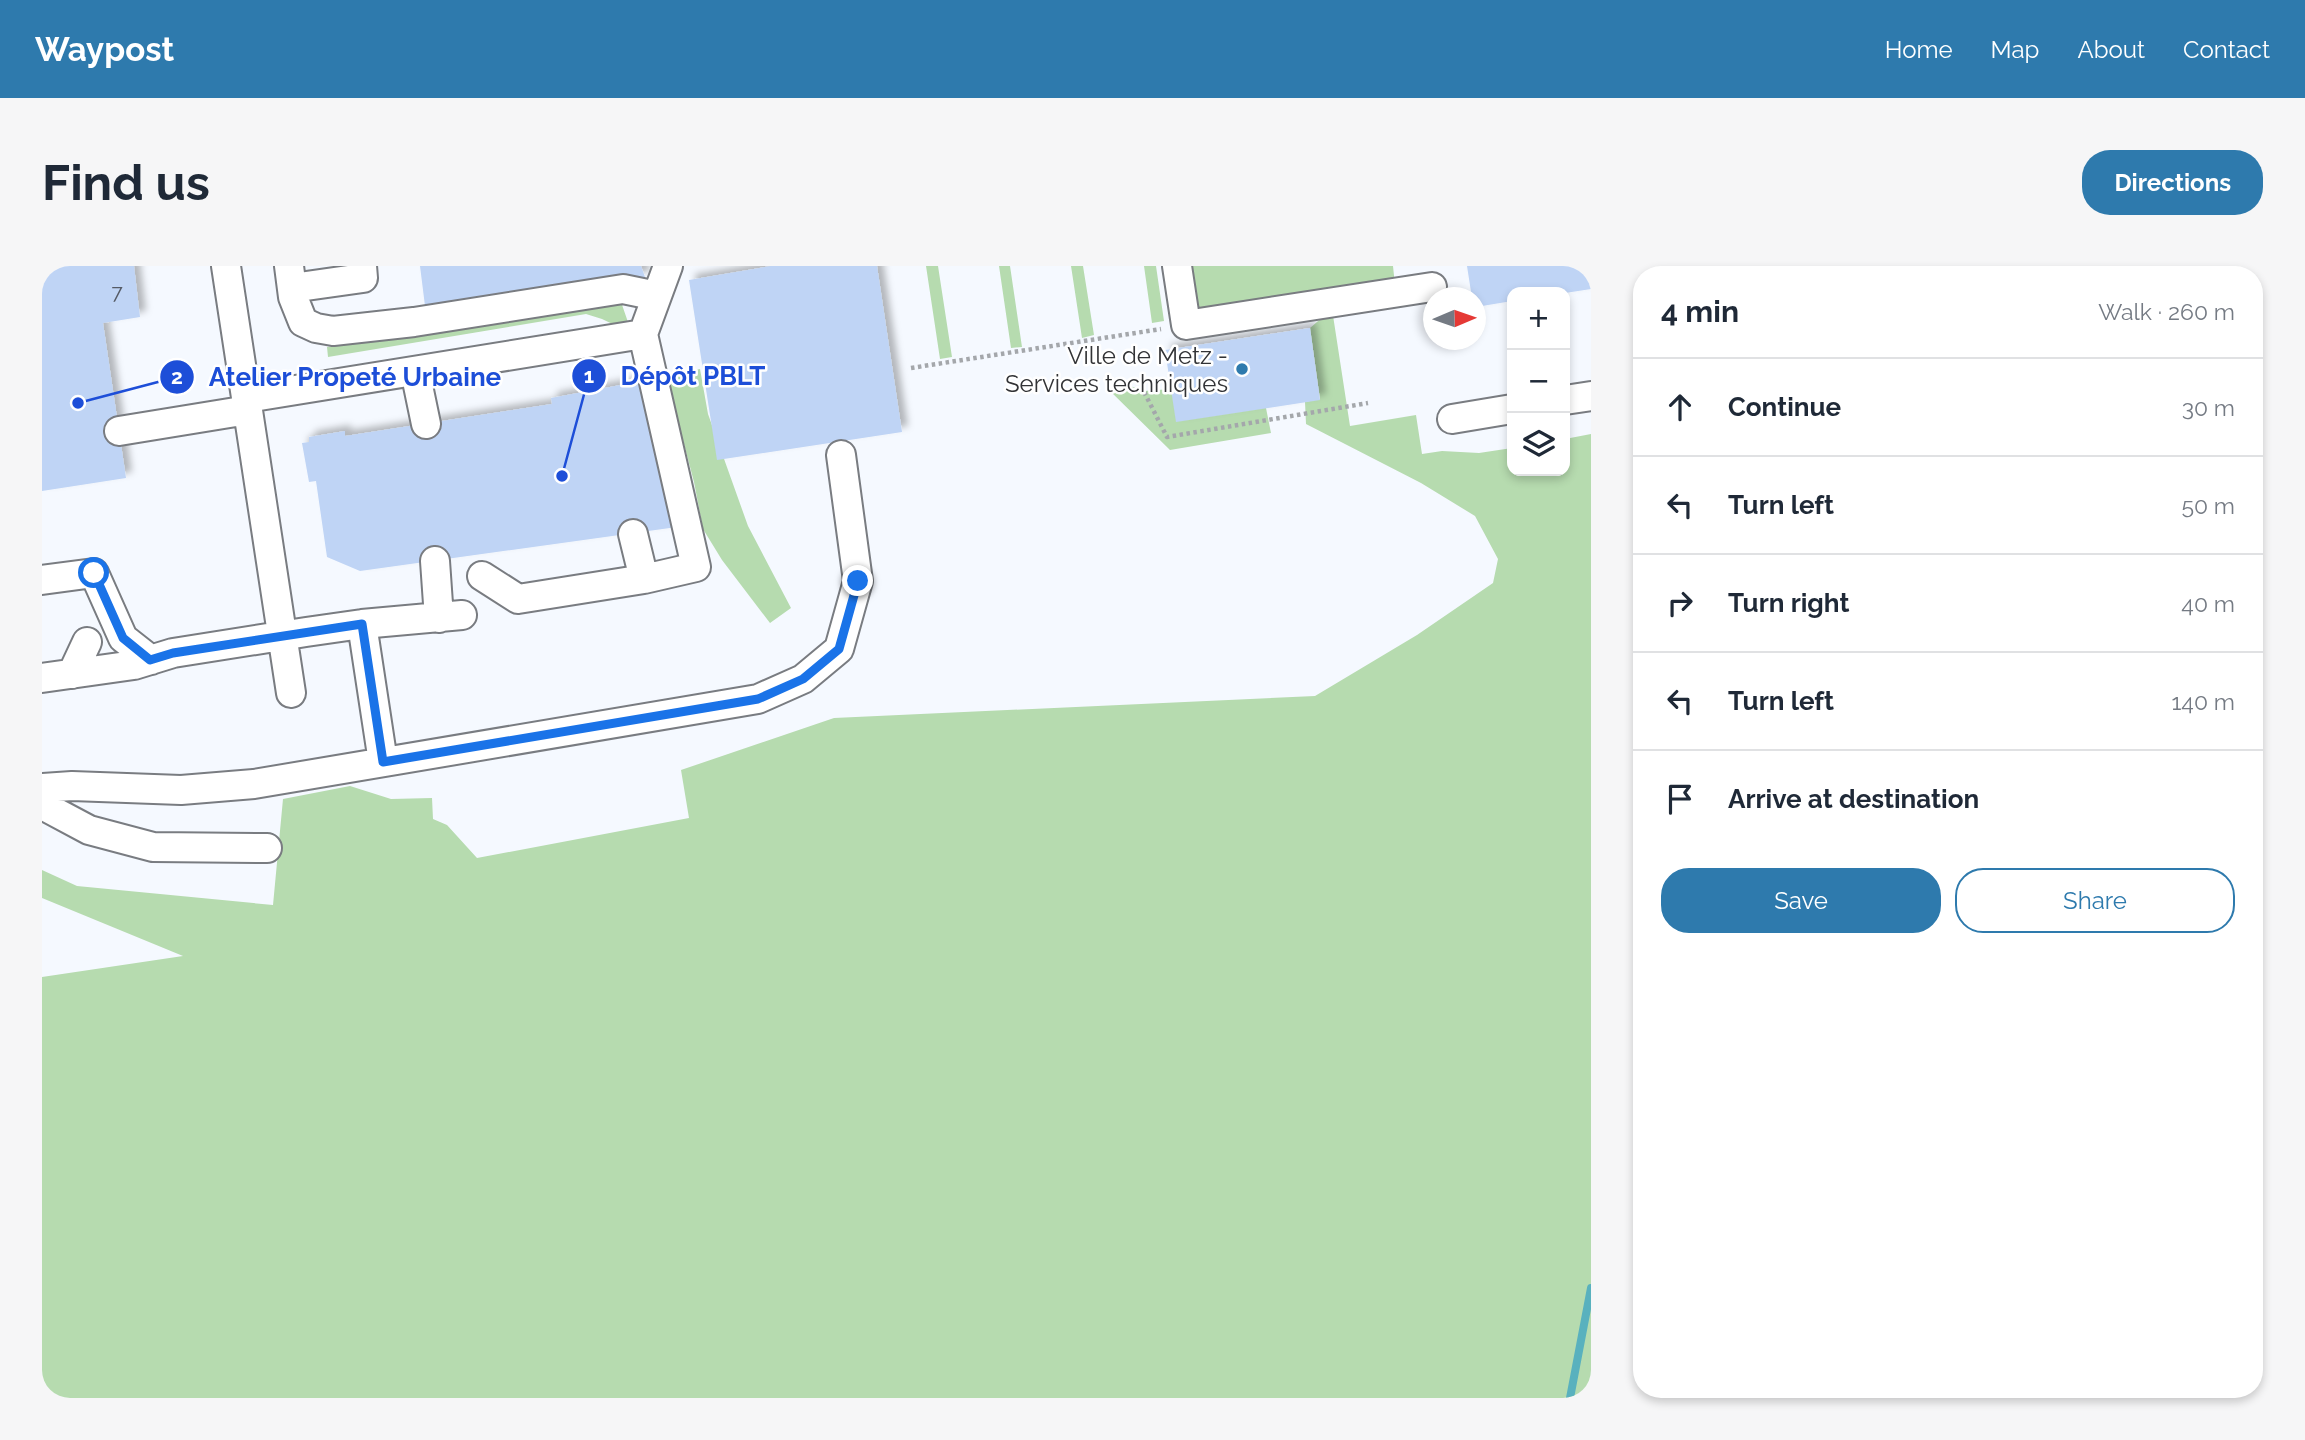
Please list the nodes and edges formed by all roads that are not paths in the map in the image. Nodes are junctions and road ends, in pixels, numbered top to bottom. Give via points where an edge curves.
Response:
1 (226, 266) edge
2 (362, 266) edge
3 (668, 266) edge
4 (1177, 266) edge
5 (291, 277) edge
6 (1423, 288) edge
7 (657, 296) junction
8 (643, 334) junction
9 (415, 371) junction
10 (1591, 396) edge
11 (1570, 399) edge
12 (247, 404) junction
13 (1507, 410) edge
14 (1452, 419) dead end
15 (426, 424) dead end
16 (119, 431) dead end
17 (841, 455) dead end
18 (633, 534) dead end
19 (435, 561) dead end
20 (482, 576) dead end
21 (644, 579) junction
22 (42, 580) edge
23 (362, 624) junction
24 (283, 636) junction
25 (87, 642) dead end
26 (150, 660) junction
27 (44, 666) edge
28 (72, 674) junction
29 (291, 693) dead end
30 (383, 762) junction
31 (42, 788) edge
32 (42, 805) edge
33 (267, 848) dead end

1 - 12 street
2 - 5 street via 363,278
3 - 7 street
4 - 6 street via 1186,325
5 - 7 street via 303,322 333,331 623,289
7 - 8 street
8 - 9 street
8 - 21 street via 696,567
9 - 12 street
9 - 15 street
10 - 11 street
12 - 16 street
12 - 24 street
13 - 14 street
17 - 30 street via 858,581 839,649 803,679 758,699
18 - 21 street
19 - 23 street via 451,616
20 - 21 street via 518,599
22 - 26 street via 94,573 123,638
23 - 24 street
23 - 30 street
24 - 26 street
24 - 29 street
25 - 28 street
26 - 28 street
27 - 28 street
30 - 31 street via 181,790
32 - 33 street via 89,830 153,847

